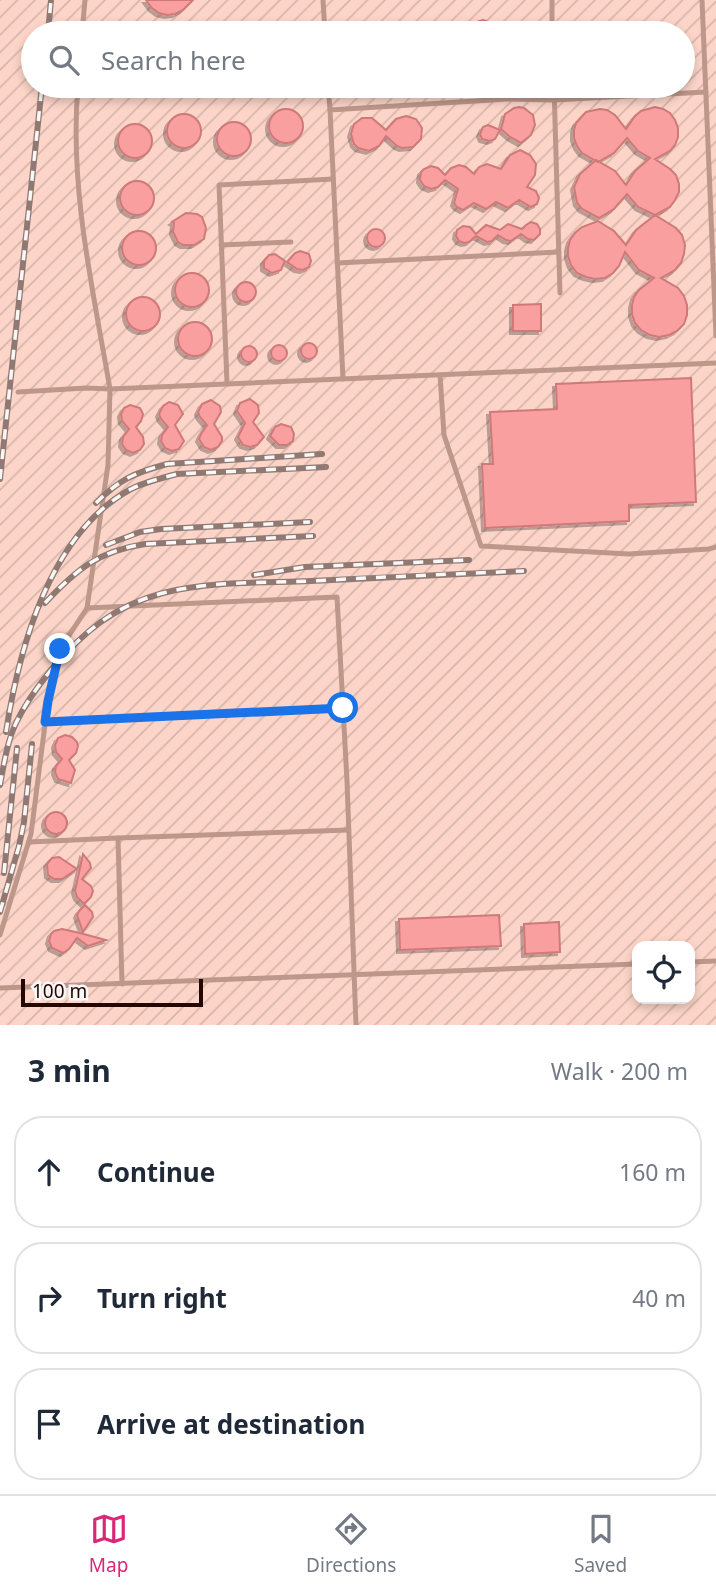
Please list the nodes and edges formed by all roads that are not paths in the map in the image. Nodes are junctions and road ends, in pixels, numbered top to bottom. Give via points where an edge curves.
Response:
1 (85, 0) edge
2 (323, 0) edge
3 (552, 0) edge
4 (702, 0) edge
5 (83, 21) edge
6 (324, 21) edge
7 (552, 21) edge
8 (706, 92) junction
9 (695, 93) edge
10 (77, 98) edge
11 (329, 98) edge
12 (593, 98) edge
13 (555, 100) junction
14 (330, 110) junction
15 (332, 179) junction
16 (291, 242) dead end
17 (221, 245) junction
18 (559, 252) junction
19 (337, 262) junction
20 (560, 293) dead end
21 (716, 336) edge
22 (716, 363) edge
23 (440, 374) junction
24 (343, 379) junction
25 (227, 383) junction
26 (110, 389) junction
27 (18, 392) dead end
28 (716, 547) edge
29 (87, 608) junction
30 (343, 708) junction
31 (45, 722) junction
32 (348, 830) junction
33 (118, 838) junction
34 (29, 842) junction
35 (0, 935) edge
36 (716, 961) edge
37 (695, 962) edge
38 (632, 964) edge
39 (354, 975) junction
40 (122, 984) junction
41 (0, 988) edge
42 (356, 1025) edge

1 - 5 lane
2 - 6 lane
3 - 7 lane
4 - 8 lane
8 - 9 lane
8 - 21 lane
10 - 26 lane via 84,236
11 - 14 lane
12 - 13 lane
13 - 14 lane
13 - 18 lane
14 - 15 lane
15 - 17 lane via 219,185
15 - 19 lane
16 - 17 lane
17 - 25 lane
18 - 19 lane
18 - 20 lane
19 - 24 lane
22 - 23 lane
23 - 24 lane
23 - 28 lane via 444,435 481,546 629,554
24 - 25 lane
25 - 26 lane
26 - 27 lane
26 - 29 lane via 108,465
29 - 30 lane via 337,597
29 - 31 lane via 60,649
30 - 31 lane
30 - 32 lane
31 - 34 lane
32 - 33 lane
32 - 39 lane
33 - 34 lane
33 - 40 lane
34 - 35 lane
36 - 37 lane
38 - 39 lane
39 - 40 lane
39 - 42 lane
40 - 41 lane

